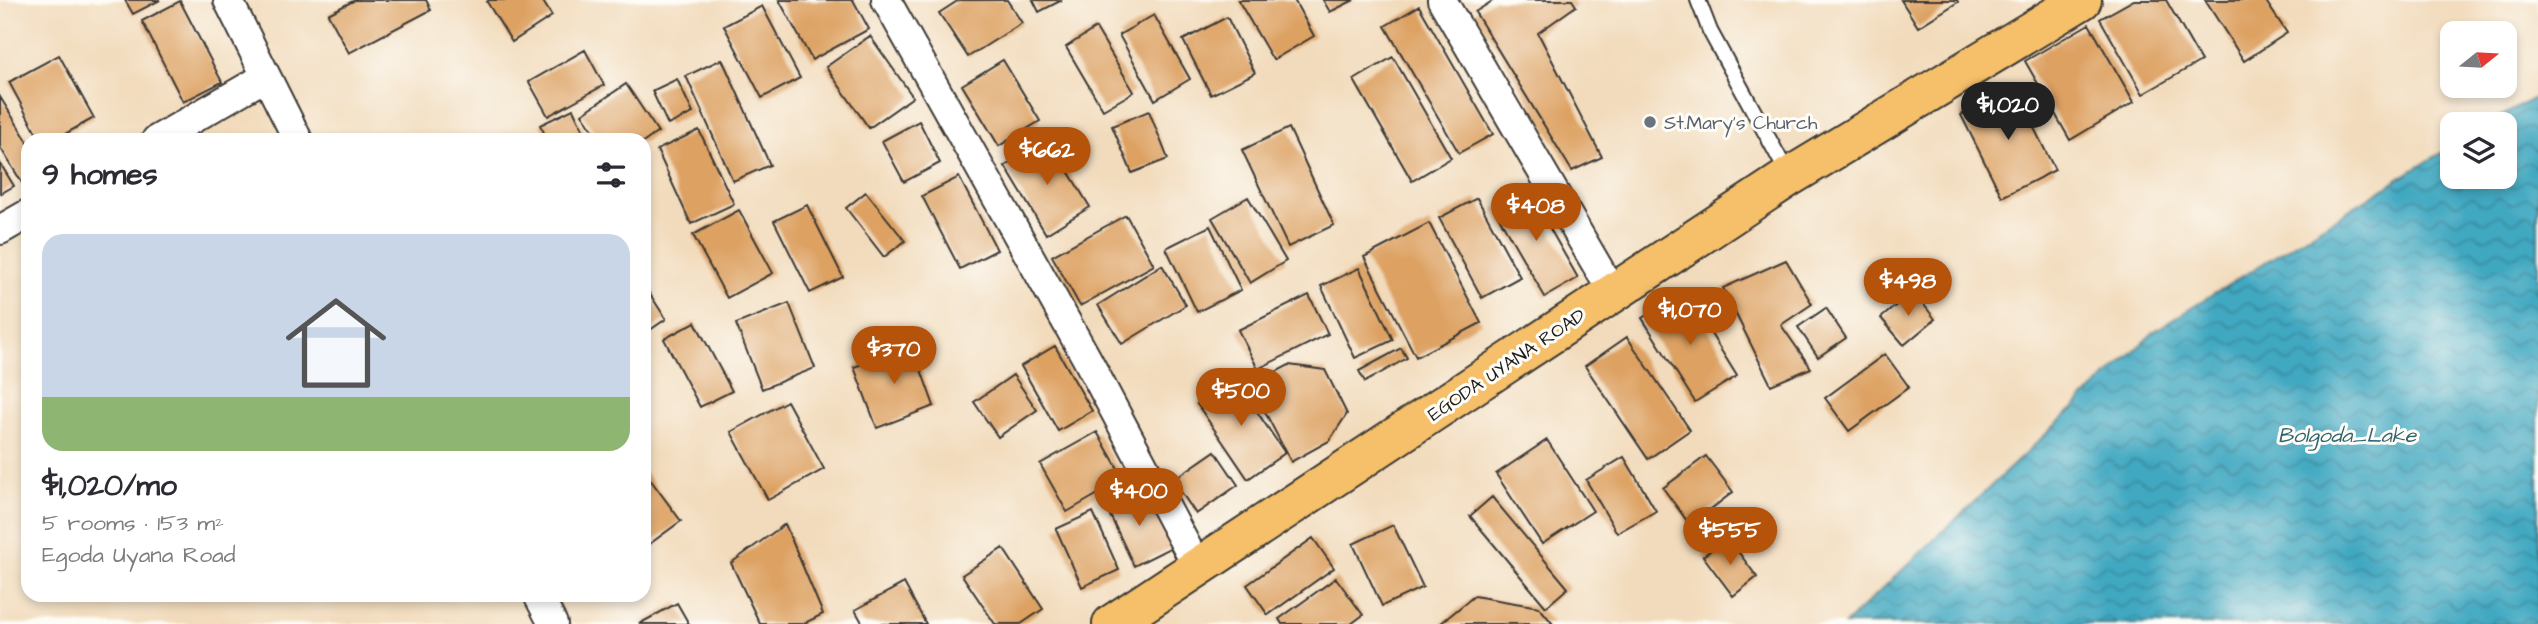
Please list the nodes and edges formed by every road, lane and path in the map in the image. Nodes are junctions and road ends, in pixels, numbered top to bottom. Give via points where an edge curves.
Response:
1 (228, 0) edge
2 (886, 0) edge
3 (1442, 0) edge
4 (1698, 0) edge
5 (2082, 0) edge
6 (265, 77) junction
7 (168, 133) edge
8 (295, 133) edge
9 (1789, 177) junction
10 (21, 218) edge
11 (0, 230) edge
12 (1613, 293) junction
13 (1198, 568) junction
14 (542, 602) edge
15 (553, 624) edge
16 (1112, 624) edge

1 - 6 street
2 - 13 street
3 - 12 street
4 - 9 lane via 1710,31
5 - 9 main road, EGODA UYANA ROAD
6 - 7 street
6 - 8 street
9 - 12 main road, EGODA UYANA ROAD
10 - 11 street
12 - 13 main road, EGODA UYANA ROAD
13 - 16 main road, EGODA UYANA ROAD
14 - 15 street

